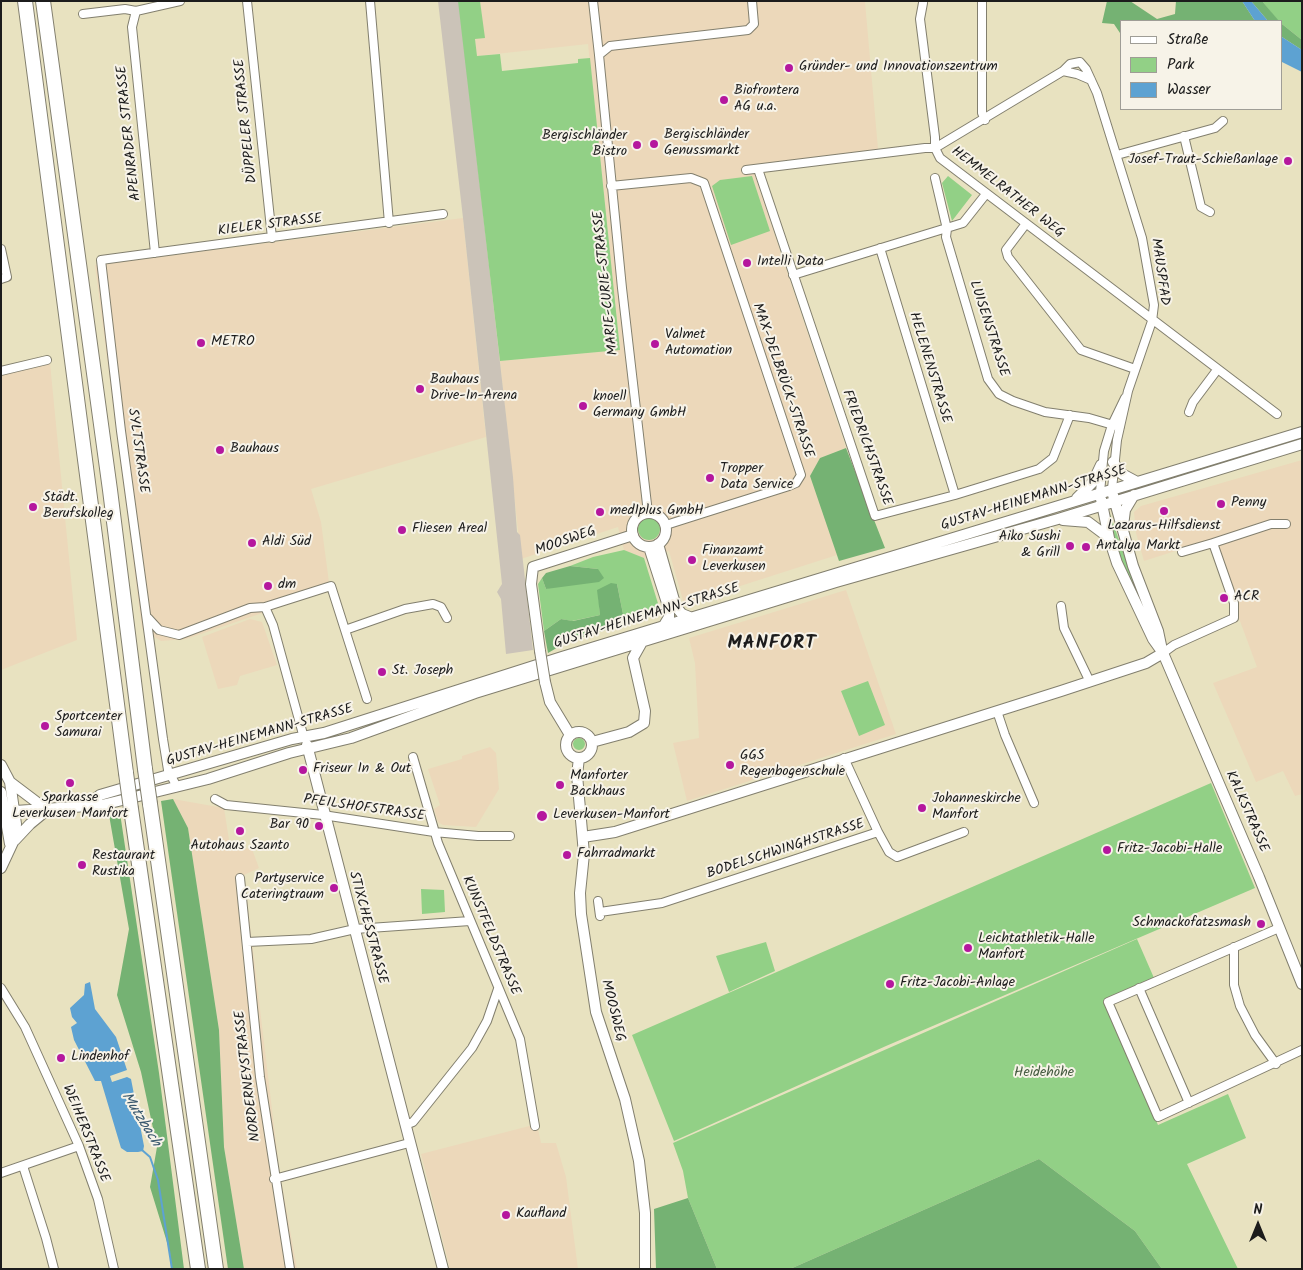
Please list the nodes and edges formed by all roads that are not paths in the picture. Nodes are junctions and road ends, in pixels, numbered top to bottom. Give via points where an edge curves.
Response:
1 (25, 1) edge
2 (43, 1) edge
3 (180, 1) edge
4 (246, 1) edge
5 (370, 1) edge
6 (593, 1) edge
7 (752, 1) edge
8 (982, 1) edge
9 (923, 3) dead end
10 (136, 11) junction
11 (83, 14) dead end
12 (600, 53) junction
13 (985, 120) junction
14 (1223, 121) dead end
15 (1184, 136) junction
16 (935, 148) junction
17 (1117, 155) junction
18 (758, 169) junction
19 (746, 170) dead end
20 (934, 178) dead end
21 (611, 186) junction
22 (986, 194) junction
23 (1210, 212) dead end
24 (443, 214) dead end
25 (389, 223) junction
26 (1025, 225) junction
27 (947, 228) junction
28 (272, 238) junction
29 (880, 248) junction
30 (1, 250) edge
31 (155, 253) junction
32 (101, 260) joint
33 (793, 275) junction
34 (4, 278) edge
35 (1152, 321) junction
36 (47, 360) dead end
37 (1135, 369) junction
38 (1217, 370) junction
39 (1, 371) edge
40 (1189, 412) dead end
41 (1070, 414) junction
42 (1277, 414) dead end
43 (1116, 426) junction
44 (1302, 432) edge
45 (1302, 444) edge
46 (1113, 462) junction
47 (1101, 465) junction
48 (1137, 482) junction
49 (1112, 489) junction
50 (1100, 492) junction
51 (955, 495) junction
52 (1134, 495) junction
53 (1075, 500) junction
54 (1114, 501) junction
55 (1102, 505) junction
56 (648, 513) junction
57 (1058, 519) junction
58 (1286, 524) dead end
59 (666, 525) junction
60 (1123, 530) junction
61 (633, 535) junction
62 (1109, 538) junction
63 (1213, 543) junction
64 (654, 546) junction
65 (1182, 552) dead end
66 (1062, 606) dead end
67 (265, 608) junction
68 (148, 618) junction
69 (448, 618) dead end
70 (692, 618) junction
71 (663, 627) junction
72 (345, 630) junction
73 (164, 632) junction
74 (642, 642) junction
75 (150, 646) junction
76 (616, 650) junction
77 (1163, 653) junction
78 (633, 658) junction
79 (1090, 682) junction
80 (367, 699) dead end
81 (997, 711) junction
82 (570, 735) junction
83 (304, 738) junction
84 (592, 742) junction
85 (309, 750) junction
86 (413, 757) dead end
87 (579, 758) junction
88 (844, 758) junction
89 (1, 765) edge
90 (170, 776) junction
91 (10, 782) junction
92 (177, 787) junction
93 (1, 792) edge
94 (215, 799) dead end
95 (1034, 803) dead end
96 (88, 804) junction
97 (47, 810) junction
98 (7, 811) edge
99 (323, 815) junction
100 (434, 832) junction
101 (878, 832) junction
102 (964, 832) dead end
103 (510, 836) dead end
104 (583, 837) junction
105 (10, 844) junction
106 (1, 868) edge
107 (240, 878) dead end
108 (598, 901) dead end
109 (470, 921) junction
110 (1279, 928) junction
111 (355, 929) junction
112 (247, 942) junction
113 (1234, 947) junction
114 (1302, 984) edge
115 (1, 988) edge
116 (1139, 988) junction
117 (498, 989) junction
118 (1302, 1050) edge
119 (1276, 1064) junction
120 (1189, 1103) junction
121 (405, 1125) junction
122 (535, 1126) dead end
123 (410, 1143) junction
124 (79, 1146) junction
125 (23, 1166) junction
126 (1, 1173) edge
127 (274, 1178) junction
128 (54, 1269) edge
129 (114, 1269) edge
130 (198, 1269) edge
131 (216, 1269) edge
132 (290, 1269) edge
133 (443, 1269) edge
134 (645, 1269) edge

1 - 130 highway, bridge via 126,773
2 - 131 highway, bridge via 150,804
3 - 10 street
4 - 28 street, DÜPPELER STRASSE
5 - 25 street
6 - 12 street, MARIE-CURIE-STRASSE
7 - 12 street via 754,24 748,30 610,46
8 - 13 street via 982,113
9 - 16 street via 920,19
10 - 11 street
10 - 31 street, APENRADER STRASSE via 132,27
12 - 21 street, MARIE-CURIE-STRASSE
13 - 16 street
13 - 17 street, MAUSPFAD via 1063,71 1077,74 1091,80
14 - 15 street via 1216,128
15 - 17 street
15 - 23 street via 1201,207
16 - 18 street, HEMMELRATHER WEG
16 - 22 street, HEMMELRATHER WEG via 940,158
17 - 35 street, MAUSPFAD via 1146,257 1154,304
18 - 19 street, HEMMELRATHER WEG
18 - 33 street, FRIEDRICHSTRASSE
20 - 27 street, LUISENSTRASSE
21 - 56 street, MARIE-CURIE-STRASSE
21 - 59 street, MAX-DELBRÜCK-STRASSE via 691,178 704,183 801,475 796,483 789,486
22 - 26 street, HEMMELRATHER WEG
22 - 27 street via 963,222
24 - 25 street, KIELER STRASSE
25 - 28 street, KIELER STRASSE
26 - 35 street, HEMMELRATHER WEG via 1109,285
26 - 37 street via 1006,250 1008,257 1081,350
27 - 29 street
27 - 41 street, LUISENSTRASSE via 946,236 988,379 999,394 1008,399 1045,412
28 - 31 street, KIELER STRASSE
29 - 33 street
29 - 51 street, HELENENSTRASSE
30 - 34 street
31 - 32 street, KIELER STRASSE
32 - 68 street, SYLTSTRASSE
33 - 51 street, FRIEDRICHSTRASSE via 875,516
35 - 37 street, MAUSPFAD
35 - 38 street, HEMMELRATHER WEG
36 - 39 street
37 - 43 street, MAUSPFAD
38 - 40 street
38 - 42 street, HEMMELRATHER WEG
41 - 43 street, LUISENSTRASSE
41 - 51 street, FRIEDRICHSTRASSE via 1057,451 1040,469
43 - 46 street, MAUSPFAD
43 - 47 street, MAUSPFAD
44 - 48 street, GUSTAV-HEINEMANN-STRASSE
45 - 52 street, GUSTAV-HEINEMANN-STRASSE
46 - 48 street via 1122,474
46 - 49 street, MAUSPFAD
47 - 50 street, MAUSPFAD
47 - 53 street via 1090,485
48 - 49 street, GUSTAV-HEINEMANN-STRASSE
49 - 50 street, GUSTAV-HEINEMANN-STRASSE
49 - 54 street, KALKSTRASSE
50 - 53 street, GUSTAV-HEINEMANN-STRASSE
50 - 55 street, KALKSTRASSE
52 - 54 street, GUSTAV-HEINEMANN-STRASSE
52 - 60 street via 1125,510
53 - 70 street, GUSTAV-HEINEMANN-STRASSE
54 - 55 street, GUSTAV-HEINEMANN-STRASSE
54 - 60 street, KALKSTRASSE
55 - 57 street, GUSTAV-HEINEMANN-STRASSE
55 - 62 street, KALKSTRASSE
56 - 59 street via 661,517
56 - 61 street via 635,520
57 - 62 street via 1088,522
57 - 74 street, GUSTAV-HEINEMANN-STRASSE via 836,582
58 - 63 street via 1271,524
59 - 64 street via 664,538
60 - 77 street, KALKSTRASSE
61 - 64 street via 639,543
61 - 82 street, MOOSWEG, bridge via 533,567 531,584 550,702
62 - 77 street, KALKSTRASSE via 1133,598 1153,640
63 - 65 street
63 - 77 street via 1234,603 1234,618
64 - 70 street via 676,607
64 - 71 street via 669,609 669,618
66 - 79 street via 1064,628
67 - 72 street via 331,586
67 - 73 street via 250,608 178,635
67 - 83 street via 273,625
68 - 73 street via 153,626
68 - 75 street, SYLTSTRASSE
69 - 72 street via 441,607 433,604 405,609
70 - 71 street, GUSTAV-HEINEMANN-STRASSE
71 - 83 street, GUSTAV-HEINEMANN-STRASSE
72 - 80 street
73 - 75 street
74 - 76 street, GUSTAV-HEINEMANN-STRASSE
74 - 78 street
75 - 90 street, SYLTSTRASSE
76 - 78 street
76 - 85 street, GUSTAV-HEINEMANN-STRASSE via 475,693
77 - 79 street via 1146,663
77 - 110 street, KALKSTRASSE
78 - 84 street via 645,711 644,723 630,732
79 - 81 street
81 - 88 street
81 - 95 street
82 - 84 street via 583,732
82 - 87 street via 567,749
83 - 85 street, STIXCHESSTRASSE
83 - 90 street, GUSTAV-HEINEMANN-STRASSE
84 - 87 street via 589,753
85 - 92 street, GUSTAV-HEINEMANN-STRASSE via 289,753
85 - 99 street, STIXCHESSTRASSE via 323,802
86 - 100 street, KUNSTFELDSTRASSE
87 - 104 street, MOOSWEG via 577,775
88 - 101 street
88 - 104 street via 615,832
89 - 91 street
90 - 92 street, SYLTSTRASSE
90 - 96 street, GUSTAV-HEINEMANN-STRASSE via 100,795
91 - 97 street
91 - 98 street
92 - 96 street, GUSTAV-HEINEMANN-STRASSE via 102,805
93 - 98 street
94 - 99 street, PFEILSHOFSTRASSE via 226,805
96 - 97 street, GUSTAV-HEINEMANN-STRASSE
97 - 98 street, GUSTAV-HEINEMANN-STRASSE
97 - 105 street
98 - 105 street via 16,834
99 - 100 street, PFEILSHOFSTRASSE
99 - 111 street, STIXCHESSTRASSE
100 - 103 street, PFEILSHOFSTRASSE
100 - 109 street, KUNSTFELDSTRASSE
101 - 102 street, BODELSCHWINGHSTRASSE via 889,852 897,857
101 - 108 street, BODELSCHWINGHSTRASSE via 662,903 600,914
104 - 134 street, MOOSWEG via 580,894 591,986 636,1146 644,1198
105 - 106 street
107 - 112 street, NORDERNEYSTRASSE
109 - 111 street
109 - 117 street, KUNSTFELDSTRASSE
110 - 113 street
110 - 114 street, KALKSTRASSE
111 - 112 street via 311,939
111 - 121 street, STIXCHESSTRASSE
112 - 127 street, NORDERNEYSTRASSE
113 - 116 street
113 - 119 street via 1234,985 1240,1006 1255,1035
115 - 124 street, WEIHERSTRASSE via 25,1027
116 - 120 street
116 - 120 street via 1108,1002 1158,1117
117 - 121 street via 472,1048 413,1122
117 - 122 street, KUNSTFELDSTRASSE via 520,1039
118 - 119 street
119 - 120 street
121 - 123 street, STIXCHESSTRASSE
123 - 127 street
123 - 133 street, STIXCHESSTRASSE
124 - 125 street
124 - 129 street, WEIHERSTRASSE via 98,1199
125 - 126 street
125 - 128 street
127 - 132 street, NORDERNEYSTRASSE

